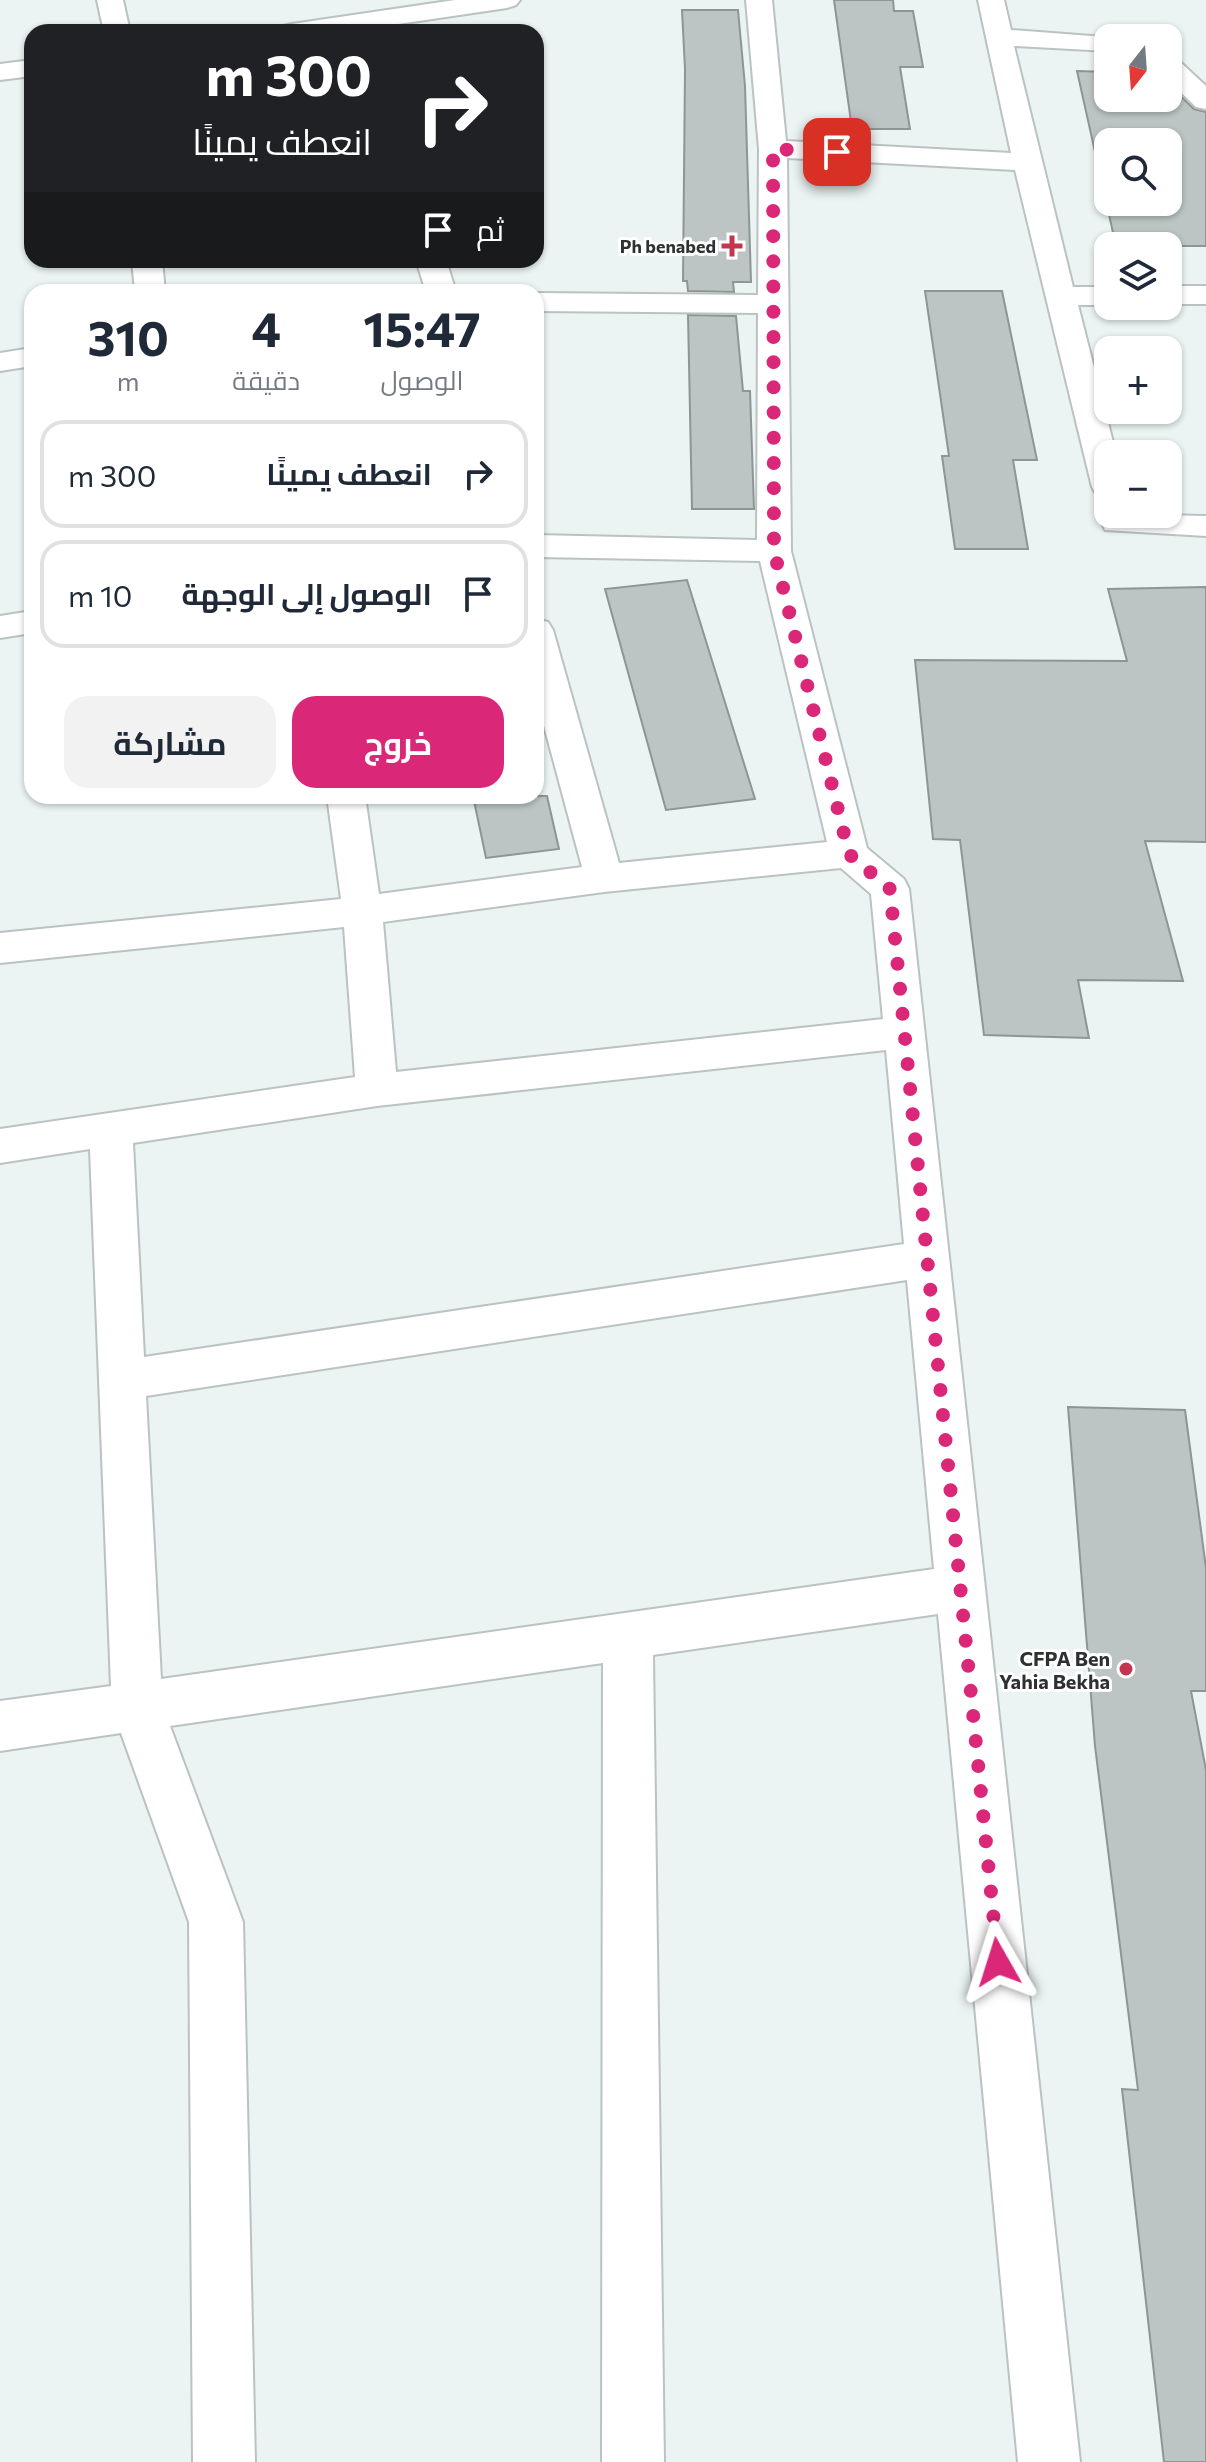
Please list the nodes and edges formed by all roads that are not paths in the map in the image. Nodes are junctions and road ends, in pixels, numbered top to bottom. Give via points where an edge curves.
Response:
1 (110, 0) edge
2 (507, 0) edge
3 (759, 0) edge
4 (991, 0) edge
5 (115, 24) edge
6 (376, 24) edge
7 (999, 37) junction
8 (1094, 42) edge
9 (24, 69) edge
10 (0, 72) edge
11 (1182, 78) edge
12 (1206, 101) edge
13 (773, 149) junction
14 (1027, 162) junction
15 (1182, 295) edge
16 (1206, 295) edge
17 (1060, 296) junction
18 (1094, 296) edge
19 (544, 302) edge
20 (774, 304) junction
21 (24, 358) edge
22 (0, 362) edge
23 (1096, 440) edge
24 (1182, 525) edge
25 (1206, 526) edge
26 (544, 546) edge
27 (774, 551) junction
28 (24, 623) edge
29 (0, 627) edge
30 (544, 659) edge
31 (347, 804) edge
32 (849, 854) junction
33 (604, 878) junction
34 (362, 911) junction
35 (0, 948) edge
36 (905, 1032) junction
37 (377, 1090) junction
38 (111, 1132) junction
39 (0, 1146) edge
40 (927, 1259) junction
41 (122, 1380) junction
42 (961, 1588) junction
43 (628, 1636) junction
44 (137, 1707) junction
45 (0, 1726) edge
46 (224, 2462) edge
47 (633, 2462) edge
48 (1049, 2462) edge

1 - 5 street
2 - 6 street
3 - 13 street
4 - 7 street
7 - 8 street
7 - 14 street
9 - 10 street
11 - 12 street
13 - 14 street
13 - 20 street
14 - 17 street
15 - 16 street
17 - 18 street
17 - 23 street
19 - 20 street
20 - 27 street
21 - 22 street
24 - 25 street
26 - 27 street
27 - 32 street
28 - 29 street
30 - 33 street
31 - 34 street
32 - 33 street
32 - 36 street via 890,889
33 - 34 street
34 - 35 street
34 - 37 street
36 - 37 street
36 - 40 street
37 - 38 street
38 - 39 street
38 - 41 street
40 - 41 street
40 - 42 street
41 - 44 street
42 - 43 street
42 - 48 street
43 - 44 street
43 - 47 street
44 - 45 street
44 - 46 street via 216,1922

